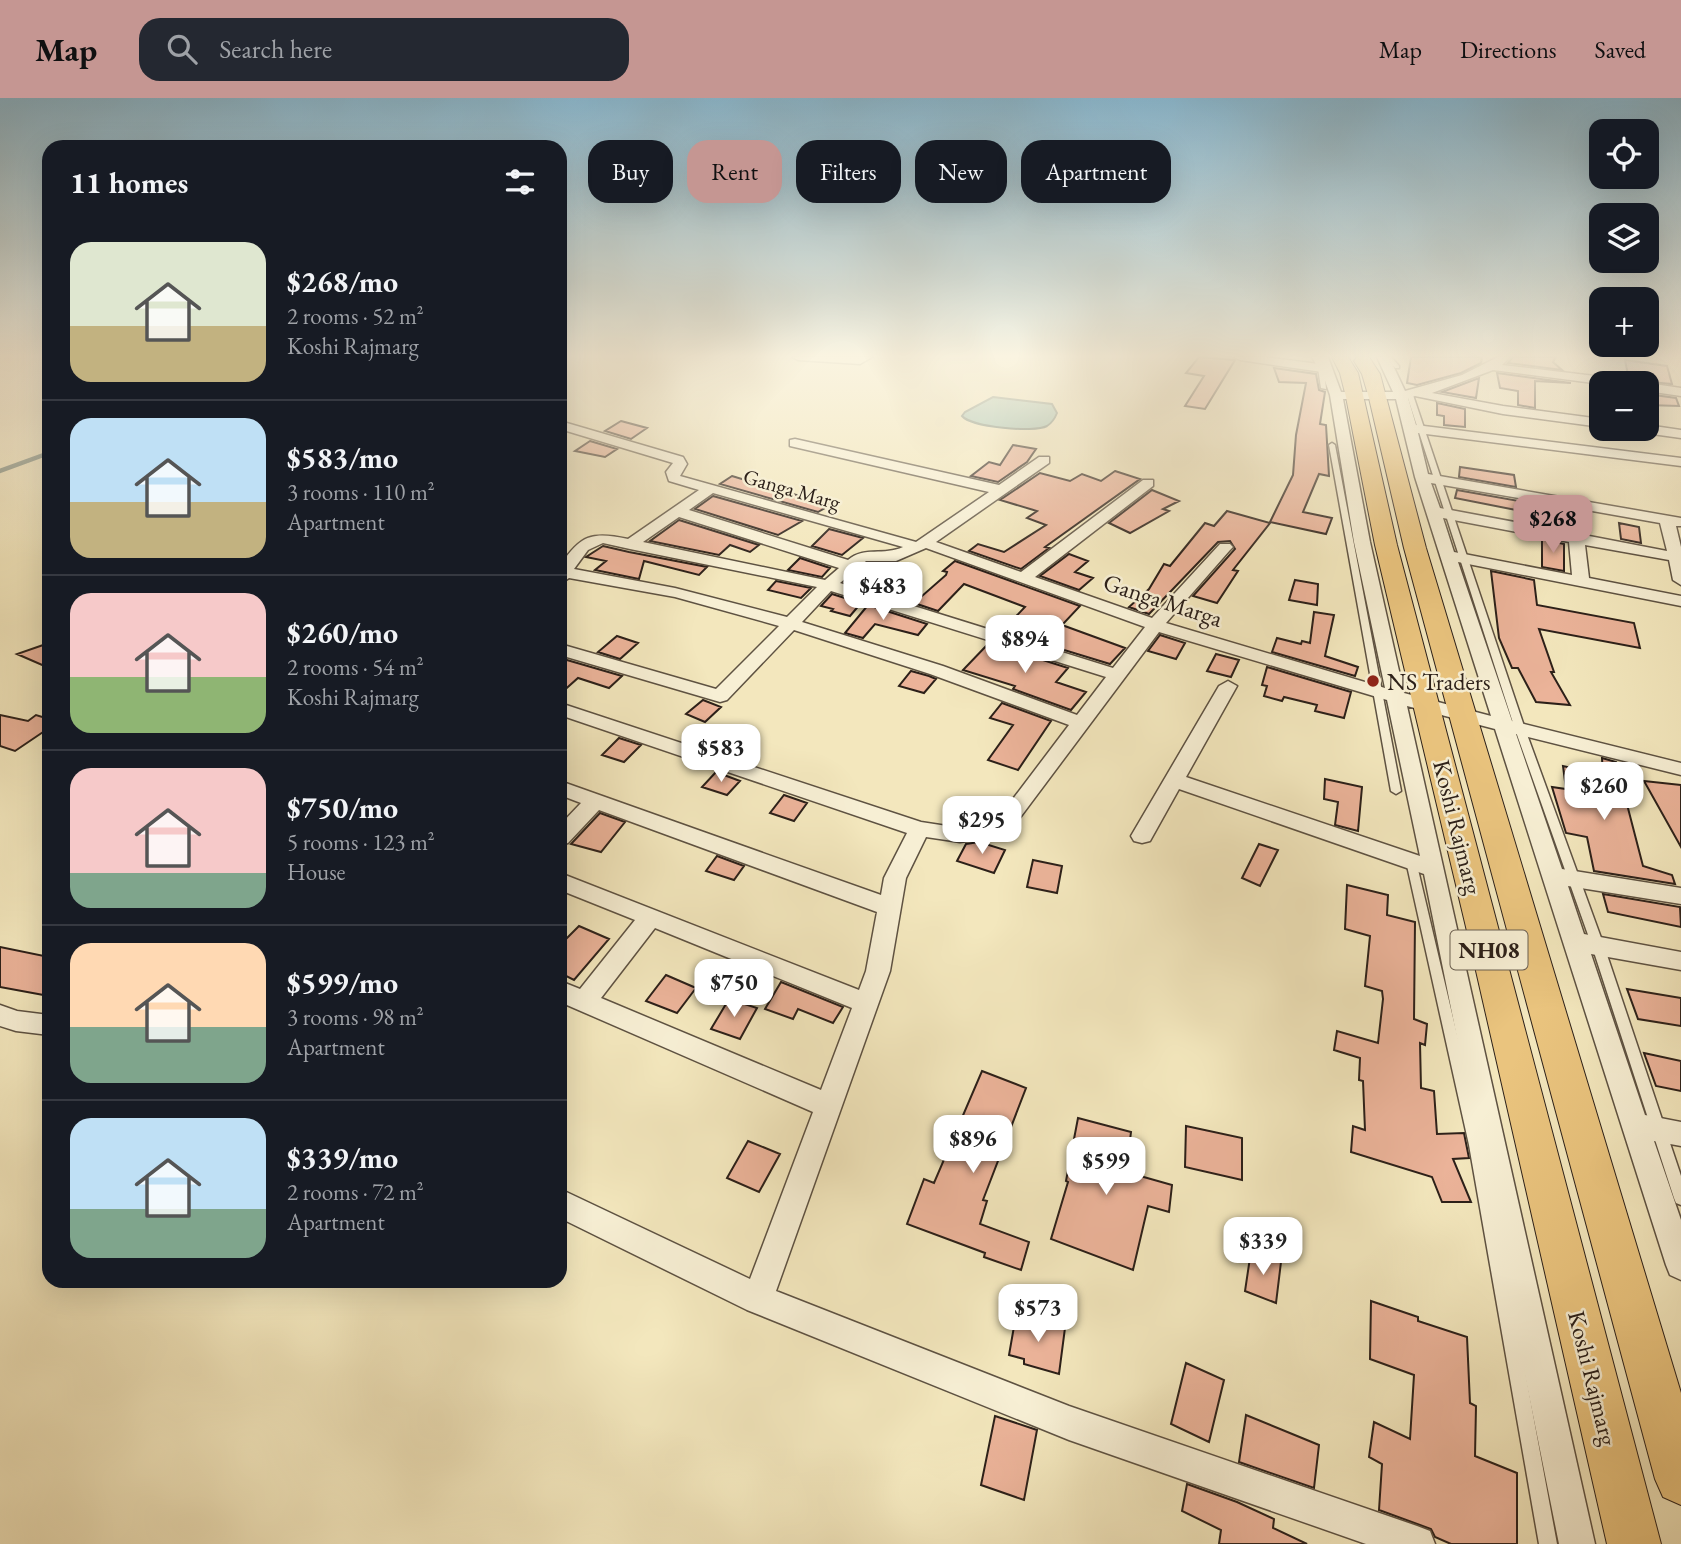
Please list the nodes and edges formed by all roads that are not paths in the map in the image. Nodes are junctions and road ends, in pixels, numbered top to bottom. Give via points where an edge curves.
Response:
1 (1361, 424) edge
2 (1374, 424) edge
3 (1410, 424) edge
4 (567, 427) edge
5 (1416, 429) junction
6 (1659, 431) edge
7 (1681, 434) edge
8 (795, 443) dead end
9 (1332, 445) dead end
10 (1044, 460) dead end
11 (1681, 462) edge
12 (1430, 478) junction
13 (1148, 483) dead end
14 (711, 488) junction
15 (1001, 490) junction
16 (1573, 503) junction
17 (677, 511) junction
18 (1442, 513) junction
19 (1674, 520) edge
20 (1577, 539) junction
21 (630, 544) junction
22 (921, 545) junction
23 (1225, 547) dead end
24 (1455, 557) junction
25 (1678, 558) edge
26 (850, 566) junction
27 (567, 568) edge
28 (567, 577) edge
29 (1023, 578) junction
30 (1681, 580) edge
31 (1581, 582) junction
32 (828, 584) junction
33 (1681, 601) edge
34 (789, 625) junction
35 (1155, 625) junction
36 (567, 651) edge
37 (1117, 675) junction
38 (1228, 686) dead end
39 (1400, 697) junction
40 (567, 711) edge
41 (1463, 715) junction
42 (1081, 723) junction
43 (1512, 727) junction
44 (1681, 769) edge
45 (1174, 780) junction
46 (1396, 790) dead end
47 (567, 791) edge
48 (595, 801) junction
49 (919, 829) junction
50 (567, 831) edge
51 (1142, 836) dead end
52 (1422, 865) junction
53 (1563, 878) junction
54 (567, 884) edge
55 (1681, 896) edge
56 (889, 907) junction
57 (651, 917) junction
58 (1587, 944) junction
59 (1681, 961) edge
60 (572, 995) edge
61 (866, 1003) junction
62 (0, 1015) edge
63 (42, 1024) edge
64 (829, 1106) junction
65 (1658, 1129) edge
66 (1681, 1198) edge
67 (567, 1206) edge
68 (1681, 1265) edge
69 (758, 1299) junction
70 (1681, 1479) edge
71 (1407, 1542) edge
72 (1548, 1544) edge
73 (1577, 1544) edge
74 (1634, 1544) edge

1 - 39 main road, Koshi Rajmarg / NH08
2 - 41 main road, Koshi Rajmarg / NH08 via 1394,470
3 - 5 street
4 - 14 street, Ganga Marg via 678,460 680,464 671,475 674,478
5 - 11 street
5 - 12 street
6 - 7 street
8 - 15 street
9 - 39 lane
10 - 15 street
12 - 16 street
12 - 18 street
13 - 29 street
14 - 17 street
14 - 22 street, Ganga Marg
15 - 22 street
16 - 19 street
16 - 20 street
17 - 21 street
17 - 26 street
18 - 20 street
18 - 24 street
19 - 25 street
20 - 25 street
20 - 31 street
21 - 27 street via 591,539
21 - 32 street
22 - 26 street via 896,556 862,556
22 - 29 street, Ganga Marga
23 - 35 street
24 - 31 street
24 - 43 street
25 - 30 street
26 - 32 street
28 - 34 street via 688,596
29 - 35 street, Ganga Marga
31 - 33 street
32 - 34 street
32 - 37 street
34 - 36 street via 720,696
34 - 42 street via 1000,692
35 - 37 street
35 - 39 street, Ganga Marga
37 - 42 street
38 - 45 street
39 - 41 street, Ganga Marga
39 - 46 lane
39 - 52 street
39 - 74 main road, Koshi Rajmarg / NH08
40 - 49 street
41 - 43 street, Ganga Marga
41 - 70 main road, Koshi Rajmarg / NH08
42 - 49 street via 1000,830 960,835
43 - 44 street, Ganga Marga
43 - 53 street
45 - 51 street
45 - 52 street
47 - 48 street
48 - 50 street
48 - 56 street
49 - 56 street via 895,878
52 - 72 lane
52 - 73 street
53 - 55 street
53 - 58 street
54 - 57 street
56 - 61 street via 878,971
57 - 60 street
57 - 61 street
58 - 59 street
58 - 65 street
60 - 64 street
61 - 64 street
62 - 63 street
64 - 69 street
65 - 66 lane
65 - 68 street
67 - 69 street
69 - 71 street via 1069,1423

